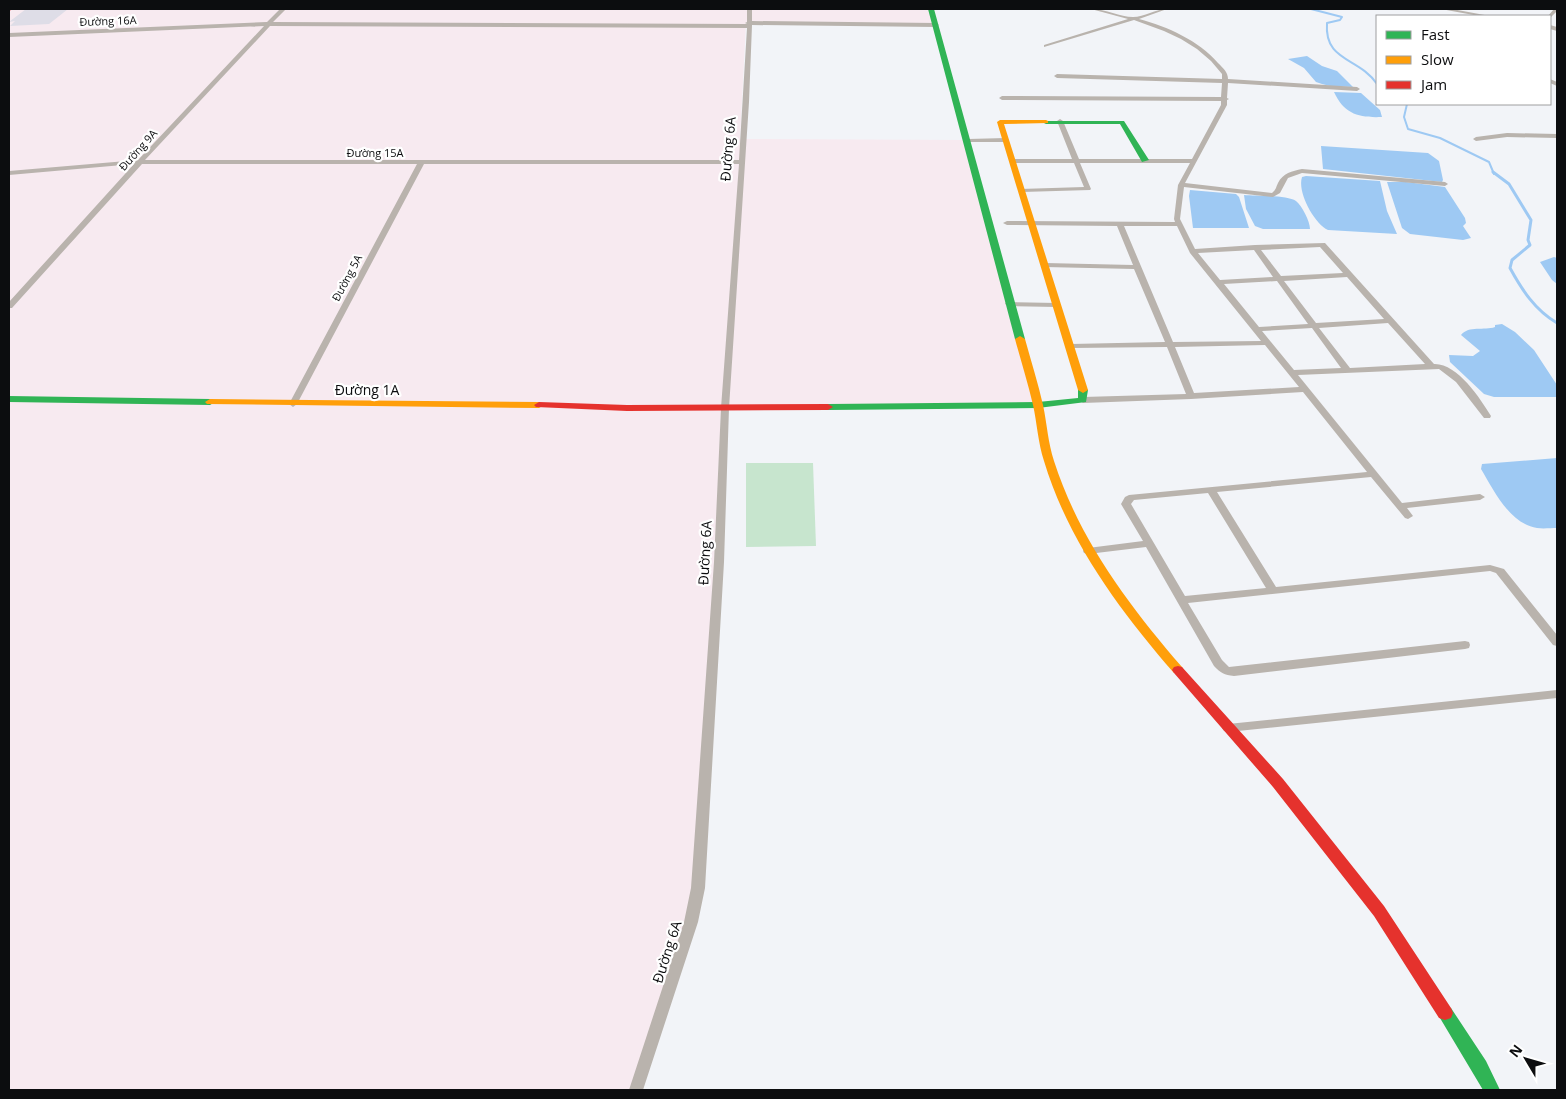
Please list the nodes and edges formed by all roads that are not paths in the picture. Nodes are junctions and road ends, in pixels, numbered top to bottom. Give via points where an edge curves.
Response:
1 (283, 9) edge
2 (750, 9) edge
3 (931, 9) edge
4 (1093, 9) edge
5 (1165, 9) edge
6 (1444, 9) edge
7 (1479, 15) edge
8 (1132, 19) junction
9 (268, 24) junction
10 (748, 24) junction
11 (936, 25) junction
12 (9, 35) edge
13 (1046, 46) dead end
14 (1057, 76) dead end
15 (1225, 81) junction
16 (1357, 89) dead end
17 (1002, 98) dead end
18 (1226, 99) junction
19 (1060, 121) junction
20 (1557, 136) edge
21 (1476, 139) dead end
22 (1006, 140) junction
23 (968, 141) junction
24 (1145, 160) junction
25 (1012, 161) junction
26 (1077, 161) junction
27 (1195, 161) junction
28 (140, 162) junction
29 (741, 162) junction
30 (421, 163) junction
31 (9, 173) edge
32 (1445, 184) dead end
33 (1181, 185) junction
34 (1022, 190) junction
35 (1007, 222) dead end
36 (1032, 222) junction
37 (1120, 223) junction
38 (1178, 224) junction
39 (1255, 247) junction
40 (1193, 251) junction
41 (1045, 265) junction
42 (1137, 267) junction
43 (1350, 275) junction
44 (1280, 278) junction
45 (1219, 282) junction
46 (1009, 304) junction
47 (1057, 304) junction
48 (9, 306) edge
49 (1390, 321) junction
50 (1314, 325) junction
51 (1259, 330) junction
52 (1269, 343) junction
53 (1169, 345) junction
54 (1071, 346) junction
55 (1431, 366) junction
56 (1347, 370) junction
57 (1292, 372) junction
58 (1305, 389) junction
59 (1191, 396) junction
60 (9, 399) edge
61 (1083, 400) junction
62 (294, 404) junction
63 (1038, 405) junction
64 (725, 408) junction
65 (1487, 416) dead end
66 (1374, 474) junction
67 (1210, 489) junction
68 (1480, 497) dead end
69 (1400, 506) junction
70 (1408, 516) dead end
71 (1148, 544) junction
72 (1088, 551) junction
73 (1273, 590) junction
74 (1181, 600) junction
75 (1557, 642) edge
76 (1465, 645) dead end
77 (1557, 694) edge
78 (1228, 728) junction
79 (636, 1090) edge
80 (1492, 1090) edge

1 - 9 street, Đường 9A
2 - 10 street, Đường 6A
3 - 11 street
4 - 8 street
5 - 8 street
6 - 7 street
8 - 13 street
8 - 15 street via 1194,44 1218,65 1225,74
9 - 10 street, Đường 16A
9 - 12 street, Đường 16A
9 - 28 street, Đường 9A
10 - 11 street, Đường 16A
10 - 29 street, Đường 6A
11 - 23 street
14 - 15 street
15 - 16 street
15 - 18 street
17 - 18 street
18 - 27 street
19 - 22 street via 1000,122
19 - 24 street via 1122,122
19 - 26 street
20 - 21 street via 1507,135
22 - 23 street
22 - 25 street
23 - 46 street
24 - 26 street
24 - 27 street
25 - 26 street
25 - 34 street
26 - 34 street via 1087,190
27 - 33 street
28 - 30 street, Đường 15A
28 - 31 street, Đường 15A
28 - 48 street, Đường 9A
29 - 30 street, Đường 15A
29 - 64 street, Đường 6A
30 - 62 street, Đường 5A
32 - 33 street via 1302,171 1292,172 1281,180 1278,192 1273,195
33 - 38 street
34 - 36 street
35 - 36 street
36 - 37 street
36 - 41 street
37 - 38 street
37 - 42 street
38 - 40 street
39 - 40 street
39 - 43 street via 1322,245
39 - 44 street
40 - 45 street
41 - 42 street
41 - 47 street
42 - 53 street
43 - 44 street
43 - 49 street
44 - 45 street
44 - 50 street
45 - 51 street
46 - 47 street
46 - 63 street
47 - 54 street
49 - 50 street
49 - 55 street
50 - 51 street
50 - 56 street
51 - 52 street
52 - 53 street
52 - 57 street
53 - 54 street
53 - 59 street
54 - 61 street via 1084,392
55 - 56 street
55 - 65 street via 1448,370
56 - 57 street
57 - 58 street
58 - 59 street
58 - 66 street
59 - 61 street
60 - 62 street, Đường 1A
61 - 63 street, Đường 1A
62 - 64 street, Đường 1A
63 - 64 street, Đường 1A
63 - 72 street via 1049,460
64 - 79 street, Đường 6A via 719,562 698,888 691,922
66 - 67 street
66 - 69 street
67 - 71 street via 1128,499 1126,504
67 - 73 street
68 - 69 street
69 - 70 street
71 - 72 street
71 - 74 street
72 - 78 street via 1140,626
73 - 74 street
73 - 75 street via 1496,569
74 - 76 street via 1226,671
77 - 78 street
78 - 80 street via 1278,783 1379,911

